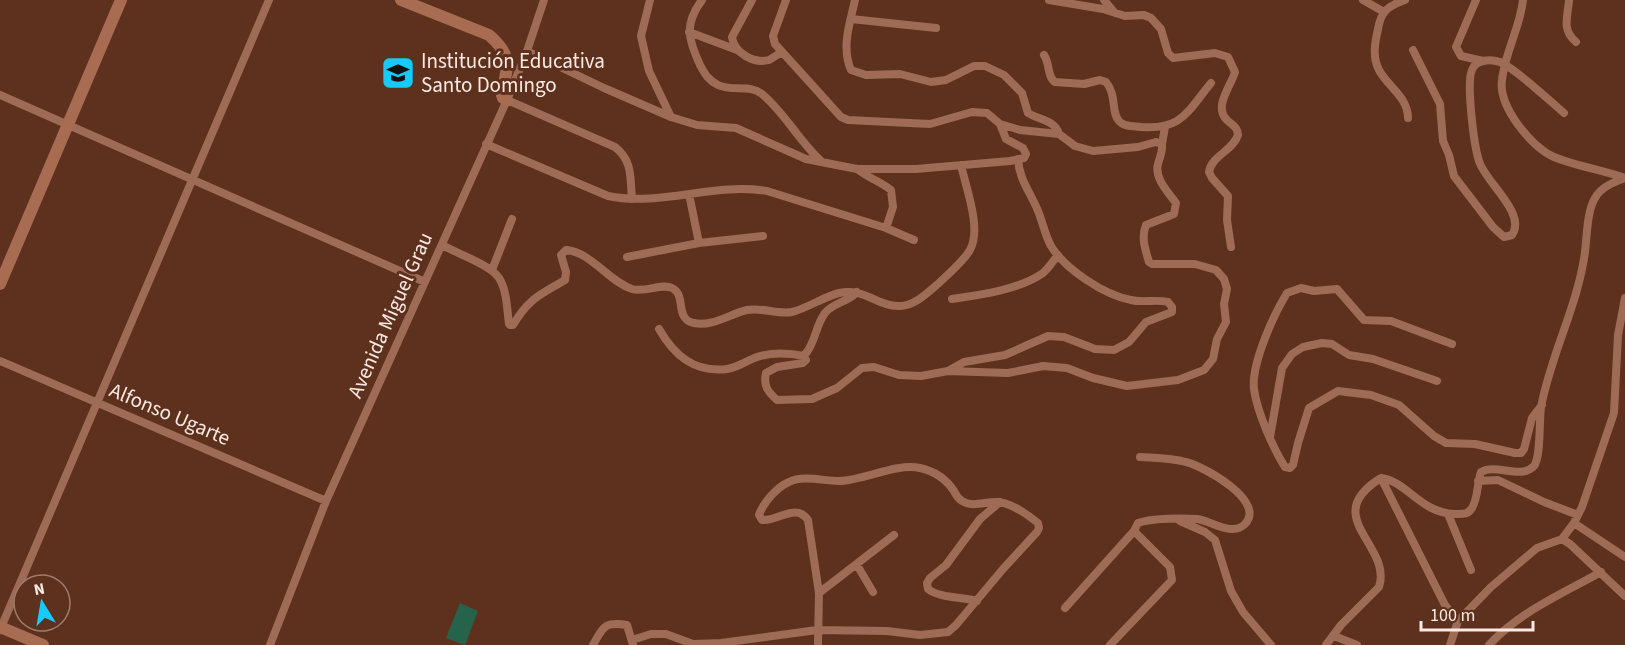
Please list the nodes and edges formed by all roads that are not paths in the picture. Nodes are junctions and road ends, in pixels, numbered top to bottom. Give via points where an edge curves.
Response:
1 (121, 0) edge
2 (269, 0) edge
3 (401, 0) edge
4 (544, 0) edge
5 (650, 0) edge
6 (702, 0) edge
7 (752, 0) edge
8 (786, 0) edge
9 (855, 0) edge
10 (1049, 0) edge
11 (1104, 0) edge
12 (1363, 0) edge
13 (1405, 0) edge
14 (1476, 0) edge
15 (1523, 0) edge
16 (1569, 0) edge
17 (1383, 12) junction
18 (1115, 14) junction
19 (851, 19) junction
20 (936, 28) dead end
21 (689, 32) junction
22 (1576, 42) dead end
23 (737, 50) junction
24 (1413, 50) dead end
25 (527, 51) junction
26 (782, 52) junction
27 (1044, 55) dead end
28 (1482, 61) junction
29 (1505, 64) junction
30 (1211, 83) dead end
31 (0, 95) edge
32 (507, 100) junction
33 (1564, 113) dead end
34 (671, 117) junction
35 (1408, 118) dead end
36 (1000, 124) junction
37 (68, 126) junction
38 (1165, 127) junction
39 (1059, 134) junction
40 (486, 144) junction
41 (1162, 144) junction
42 (1018, 159) junction
43 (821, 161) junction
44 (961, 165) junction
45 (857, 168) junction
46 (1625, 178) edge
47 (193, 180) junction
48 (689, 194) junction
49 (632, 200) junction
50 (512, 219) dead end
51 (886, 228) junction
52 (763, 236) dead end
53 (914, 240) dead end
54 (699, 243) junction
55 (441, 245) junction
56 (1231, 247) dead end
57 (1058, 255) junction
58 (627, 257) dead end
59 (492, 270) junction
60 (425, 282) junction
61 (0, 284) edge
62 (857, 292) junction
63 (1625, 298) edge
64 (952, 299) dead end
65 (659, 329) dead end
66 (1452, 344) dead end
67 (804, 356) junction
68 (0, 362) edge
69 (948, 371) junction
70 (1437, 381) dead end
71 (97, 402) junction
72 (1542, 405) junction
73 (1270, 440) junction
74 (1140, 457) dead end
75 (1381, 478) junction
76 (1478, 481) junction
77 (326, 501) junction
78 (1000, 502) junction
79 (1448, 514) junction
80 (1576, 519) junction
81 (1178, 520) junction
82 (1134, 531) junction
83 (894, 535) dead end
84 (1562, 539) junction
85 (1625, 557) edge
86 (856, 564) junction
87 (1471, 570) dead end
88 (1601, 572) junction
89 (873, 592) dead end
90 (819, 593) junction
91 (1625, 596) edge
92 (977, 601) junction
93 (1065, 608) dead end
94 (1458, 621) junction
95 (0, 628) edge
96 (817, 630) junction
97 (1334, 636) junction
98 (633, 643) edge
99 (43, 645) edge
100 (270, 645) edge
101 (593, 645) edge
102 (818, 645) edge
103 (1110, 645) edge
104 (1271, 645) edge
105 (1326, 645) edge
106 (1357, 645) edge
107 (1450, 645) edge
108 (1489, 645) edge

1 - 37 street
2 - 47 street
3 - 32 street via 489,34 507,58 502,95
4 - 25 street, Avenida Miguel Grau
5 - 34 street via 640,36 649,71
6 - 21 street
7 - 23 street via 732,37
8 - 26 street via 773,36
9 - 19 street
10 - 18 street
11 - 18 street
12 - 17 street
13 - 17 street
14 - 28 street via 1456,47 1461,56
15 - 29 street via 1519,27
16 - 22 street via 1565,26
17 - 35 street via 1375,45 1377,65 1404,101
18 - 56 street via 1151,18 1161,29 1173,58 1220,54 1234,66 1222,108 1226,119 1237,128 1238,138 1209,168 1212,178 1228,196
19 - 20 street
19 - 39 street via 846,59 851,70 867,75 900,74 931,82 946,80 974,66 985,66 1004,75 1022,93 1028,113 1050,122
21 - 23 street
21 - 43 street via 707,78 719,86 760,92
23 - 26 street via 751,59 769,60
24 - 28 street via 1440,104 1443,141 1456,181 1492,227 1509,237 1516,226 1512,211 1484,172 1477,154 1470,83 1472,70
25 - 32 street, Avenida Miguel Grau
25 - 34 street
26 - 36 street via 848,120 930,124 972,112 987,113
27 - 38 street via 1050,78 1055,82 1106,82 1121,123
28 - 29 street
29 - 33 street
29 - 46 street via 1501,85 1505,105 1542,150
30 - 38 street via 1179,120
31 - 37 street
32 - 40 street, Avenida Miguel Grau
32 - 49 street via 615,147 626,156
34 - 43 street via 697,125 736,128 806,159
36 - 39 street
36 - 42 street via 1006,139 1023,148 1026,154
37 - 47 street
37 - 61 street
38 - 41 street
39 - 41 street via 1075,146 1093,151
40 - 49 street via 608,196
40 - 55 street, Avenida Miguel Grau
41 - 69 street via 1157,175 1177,208 1174,214 1146,225 1144,245 1149,261 1195,264 1216,270 1227,289 1226,322 1213,359 1204,370 1178,380 1127,386 1051,366 1008,373
42 - 44 street
42 - 57 street via 1024,184
43 - 45 street
44 - 45 street
44 - 62 street via 975,227 968,254 927,294 908,305 892,305
45 - 51 street via 891,190 892,207
46 - 72 street via 1607,186 1594,199 1589,212 1583,266
47 - 60 street
47 - 71 street
48 - 49 street
48 - 51 street via 752,188
48 - 54 street
50 - 59 street
51 - 53 street
52 - 54 street
54 - 58 street
55 - 59 street
55 - 60 street, Avenida Miguel Grau
57 - 64 street via 1036,277 994,292
57 - 69 street via 1108,291 1134,301 1166,301 1172,305 1172,312 1146,322 1129,342 1113,350 1048,336 1005,355 964,362
59 - 62 street via 503,287 510,325 537,295 565,279 561,255 566,250 583,256 630,288 673,288 679,294 684,316 697,324 751,309 792,312 831,296
60 - 77 street, Avenida Miguel Grau
62 - 67 street via 825,314
63 - 80 street via 1618,335 1614,413
65 - 67 street via 682,359 705,368 728,369 761,355
66 - 73 street via 1390,321 1364,320 1337,289 1301,288 1287,293 1268,331 1254,380
67 - 69 street via 803,363 766,373 767,391 777,400 812,399 862,368 921,376
68 - 71 street, Alfonso Ugarte
70 - 73 street via 1349,355 1332,344 1303,347 1282,368
71 - 77 street, Alfonso Ugarte
71 - 95 street
72 - 73 street via 1532,418 1521,453 1446,443 1399,405 1350,391 1338,391 1309,408 1290,468 1285,467
72 - 76 street via 1538,458 1533,467 1525,471 1490,468 1481,472
74 - 81 street via 1185,461 1208,470 1243,498 1249,508 1247,522 1237,528 1199,519
75 - 79 street via 1392,480 1429,508
75 - 94 street via 1445,605
75 - 97 street via 1362,494 1354,510 1382,580
76 - 79 street via 1473,507 1464,514
76 - 80 street via 1498,480
77 - 100 street, Avenida Miguel Grau
78 - 90 street via 964,503 939,475 917,467 853,479 788,482 776,490 759,515 764,520 792,512 806,517
78 - 92 street via 1036,521 1039,528
78 - 92 street via 980,519 927,584 933,593
79 - 87 street
80 - 84 street
80 - 85 street
81 - 82 street via 1142,521
81 - 104 street via 1215,540 1231,591
82 - 93 street
82 - 103 street via 1170,567 1172,580
83 - 86 street
84 - 88 street
84 - 94 street via 1537,548
86 - 89 street
86 - 90 street
88 - 91 street
88 - 108 street via 1514,622
90 - 96 street
92 - 96 street via 948,632 920,635
94 - 107 street
95 - 99 street
96 - 98 street via 693,644 666,634 651,634
96 - 102 street
97 - 105 street
97 - 106 street
98 - 101 street via 627,625 613,624 600,630

